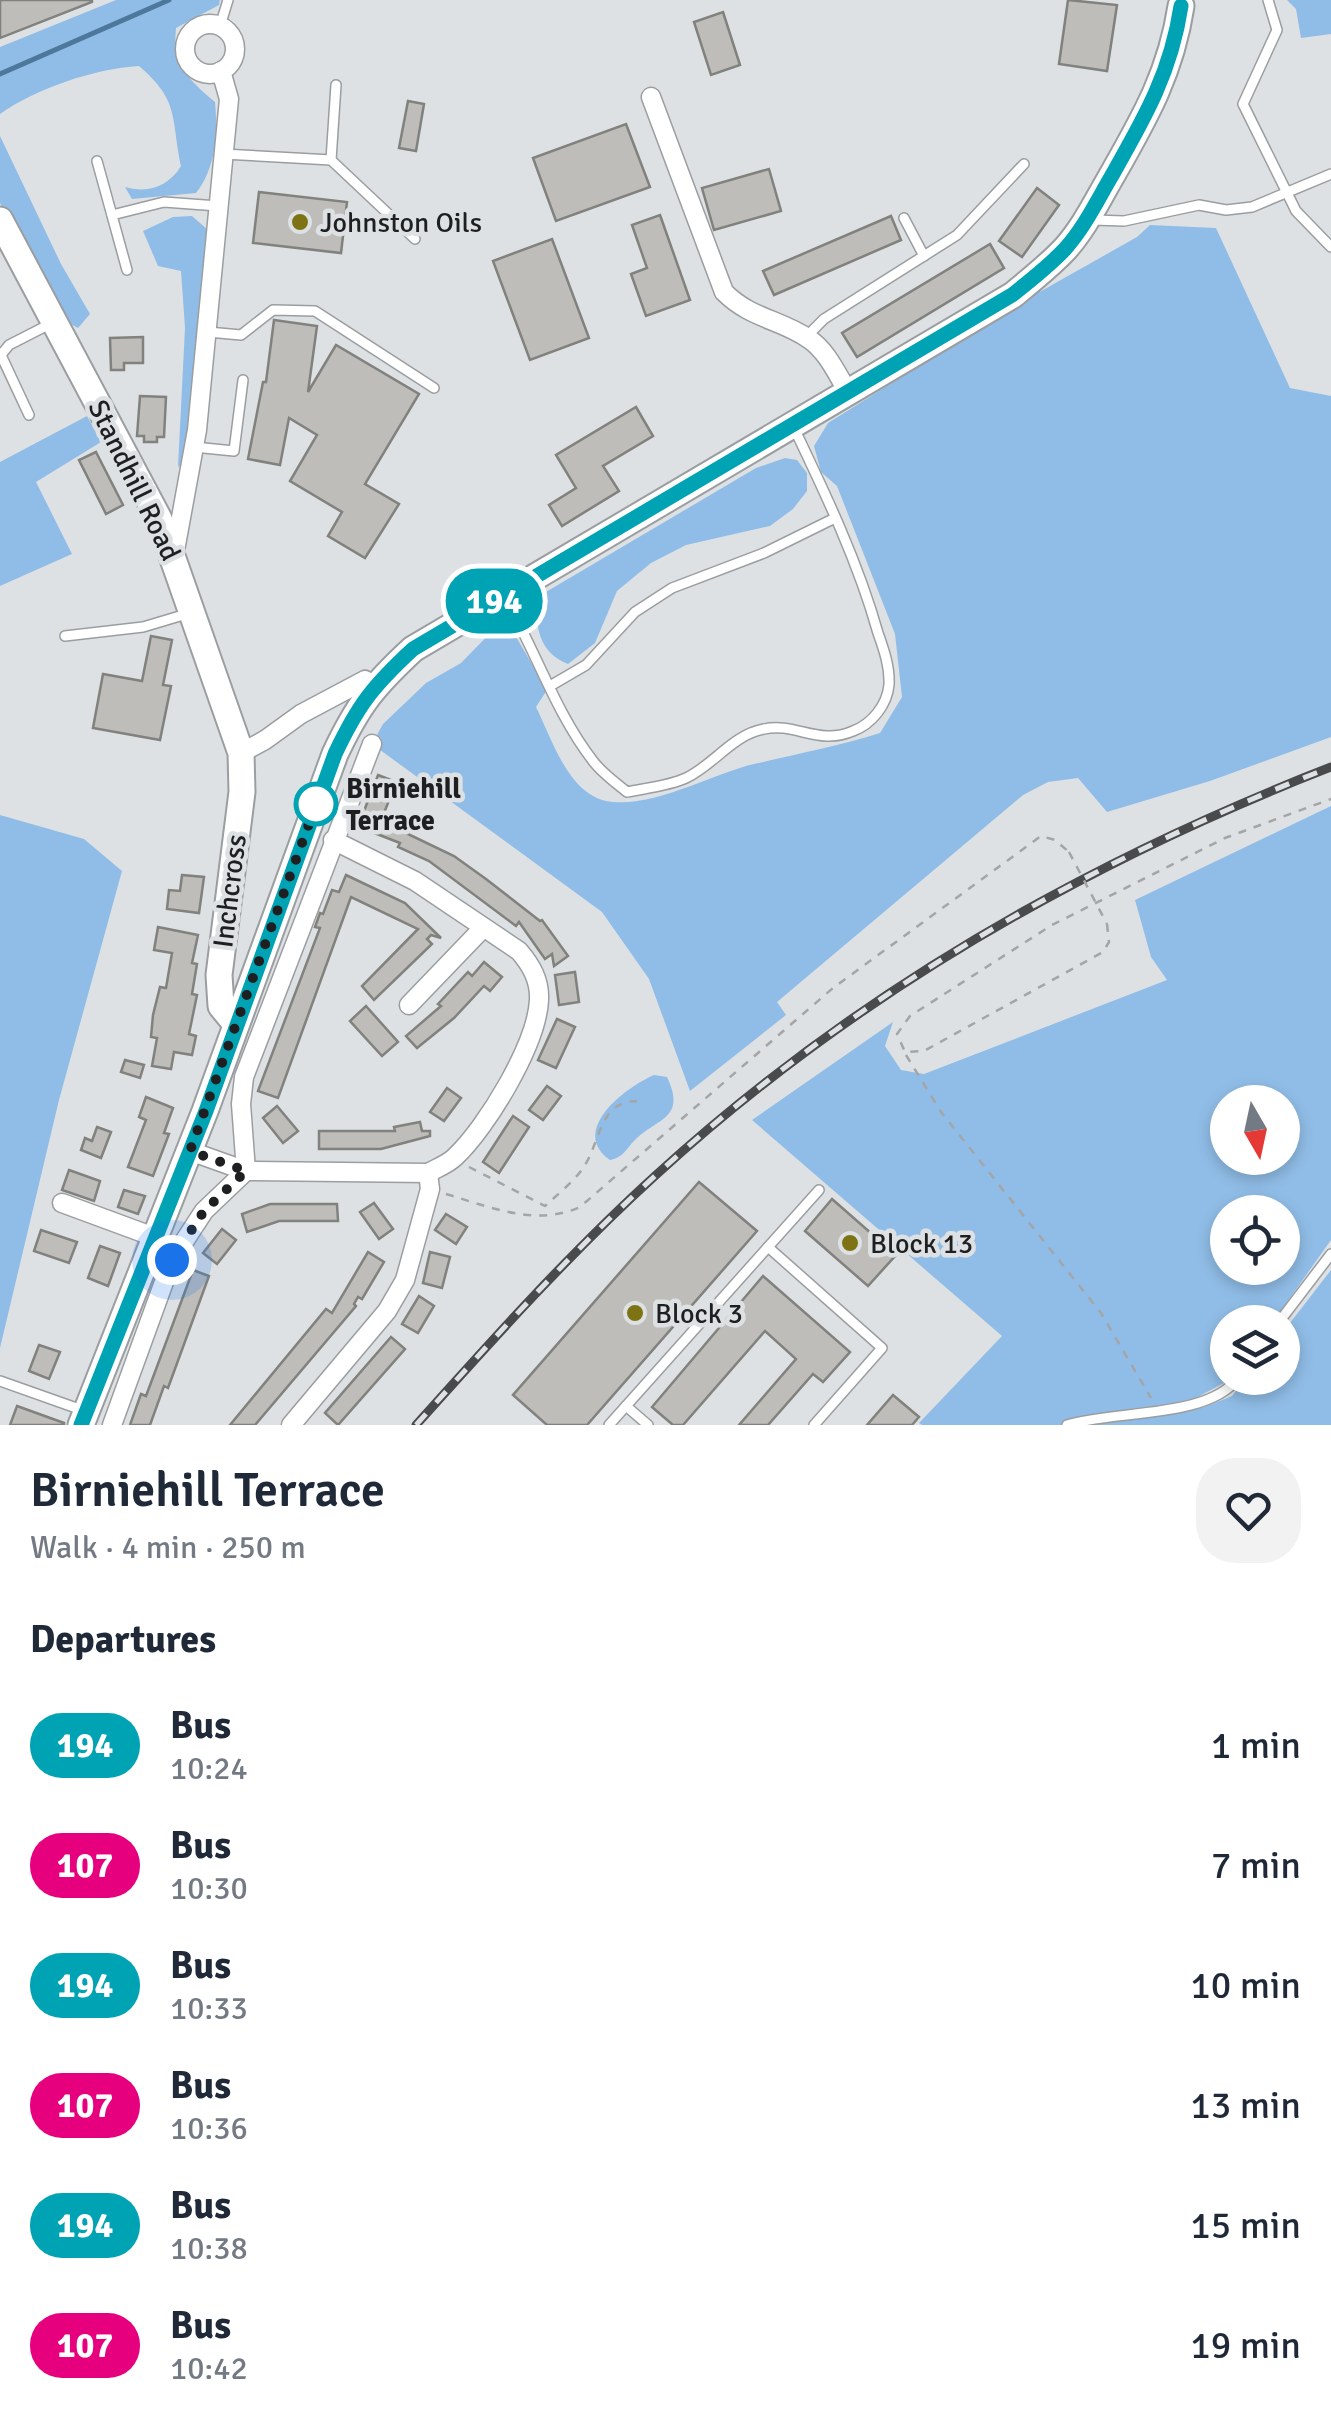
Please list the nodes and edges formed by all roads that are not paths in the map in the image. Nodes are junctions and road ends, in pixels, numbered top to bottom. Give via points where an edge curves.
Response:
1 (228, 0) edge
2 (1268, 0) edge
3 (1182, 2) edge
4 (220, 26) junction
5 (222, 71) junction
6 (336, 85) dead end
7 (650, 97) dead end
8 (223, 154) junction
9 (331, 160) junction
10 (98, 162) dead end
11 (1024, 164) dead end
12 (1331, 174) edge
13 (1286, 192) junction
14 (218, 206) junction
15 (112, 215) junction
16 (904, 218) dead end
17 (0, 220) edge
18 (1086, 220) junction
19 (416, 239) dead end
20 (1331, 247) edge
21 (924, 256) junction
22 (127, 270) dead end
23 (55, 322) junction
24 (206, 332) junction
25 (806, 338) junction
26 (0, 354) edge
27 (244, 380) dead end
28 (434, 388) dead end
29 (848, 392) junction
30 (30, 416) dead end
31 (792, 425) junction
32 (194, 447) junction
33 (835, 518) junction
34 (174, 556) junction
35 (504, 595) junction
36 (190, 613) junction
37 (65, 636) dead end
38 (373, 686) junction
39 (550, 686) junction
40 (372, 744) dead end
41 (241, 754) junction
42 (334, 840) junction
43 (483, 928) junction
44 (409, 1005) dead end
45 (235, 1023) junction
46 (190, 1151) junction
47 (246, 1171) junction
48 (429, 1181) junction
49 (819, 1190) dead end
50 (62, 1202) dead end
51 (157, 1238) junction
52 (768, 1247) junction
53 (1331, 1254) edge
54 (1292, 1305) edge
55 (0, 1381) edge
56 (1218, 1395) edge
57 (626, 1406) junction
58 (84, 1418) edge
59 (112, 1425) edge
60 (292, 1425) edge
61 (610, 1425) edge
62 (648, 1425) edge
63 (814, 1425) edge
64 (1067, 1425) edge

1 - 4 lane
2 - 13 lane via 1277,30 1243,104
3 - 18 main road via 1162,84
4 - 5 street via 236,47
4 - 5 street via 199,26 185,46 194,68
5 - 8 street via 229,99
6 - 9 lane
7 - 25 street via 724,292 740,309
8 - 9 lane
8 - 14 street
9 - 19 lane
10 - 15 lane
11 - 21 lane via 957,235
12 - 13 lane
13 - 18 lane via 1252,207 1199,205 1124,221
13 - 20 lane
14 - 15 lane via 164,202
14 - 24 street
15 - 22 lane
16 - 21 lane
17 - 23 main road, Standhill Road
18 - 29 main road via 1012,295
21 - 25 lane
23 - 26 lane
23 - 34 main road, Standhill Road
24 - 28 lane via 242,335 273,310 315,311
24 - 32 street
25 - 29 street
26 - 30 lane
27 - 32 lane via 234,452
29 - 31 main road
31 - 33 lane
31 - 35 main road
32 - 34 street
33 - 39 lane via 672,588 634,612 586,664
33 - 39 lane via 889,670 886,699 854,731 819,738 764,728 686,778 627,792 595,764
34 - 36 main road, Standhill Road
35 - 38 main road via 413,649
35 - 39 lane
36 - 37 lane via 142,627
36 - 41 main road, Standhill Road
38 - 41 street via 365,680
38 - 45 main road via 335,754
40 - 42 street
41 - 45 main road, Inchcross via 219,975 221,1006
42 - 43 street via 415,882
42 - 47 street via 244,1077
43 - 44 street
43 - 48 street via 531,965 539,1002 520,1062 497,1102
45 - 46 main road
46 - 47 street
46 - 51 main road
47 - 48 street
47 - 59 street via 204,1211 172,1260
48 - 60 street via 405,1280
49 - 52 lane
50 - 51 street
51 - 58 main road
52 - 57 lane
52 - 63 lane via 882,1348
53 - 54 lane
55 - 58 lane
56 - 64 lane via 1159,1412
57 - 61 lane
57 - 62 lane

